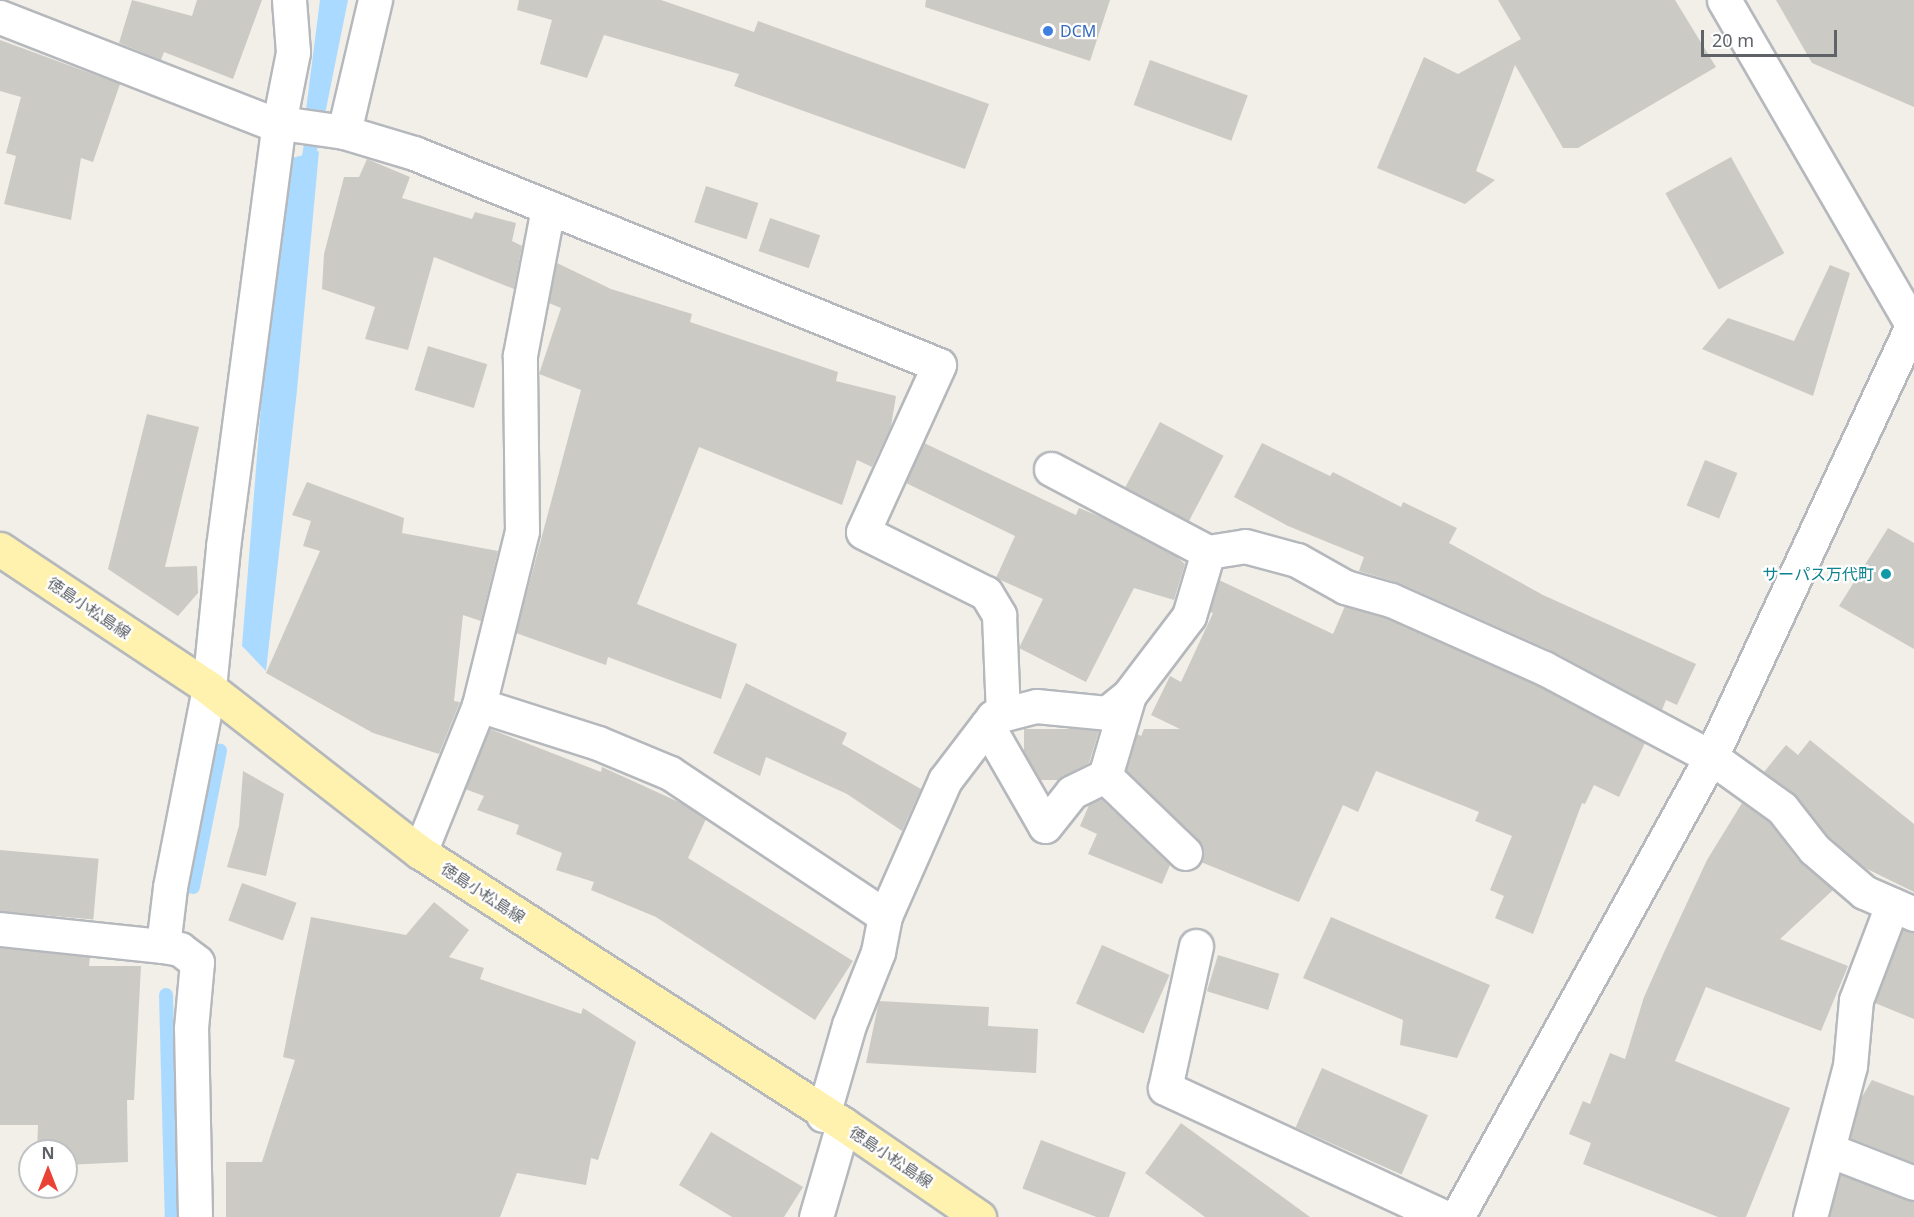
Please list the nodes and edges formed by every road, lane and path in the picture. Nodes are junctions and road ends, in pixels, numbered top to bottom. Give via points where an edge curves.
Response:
1 (289, 0) edge
2 (375, 0) edge
3 (1724, 0) edge
4 (0, 17) edge
5 (288, 125) junction
6 (340, 131) junction
7 (548, 208) junction
8 (1913, 322) edge
9 (1051, 469) dead end
10 (0, 549) edge
11 (1208, 552) junction
12 (209, 688) junction
13 (1129, 695) junction
14 (479, 705) junction
15 (995, 720) junction
16 (1711, 757) junction
17 (1105, 776) junction
18 (420, 852) junction
19 (1185, 853) dead end
20 (1903, 909) edge
21 (885, 916) junction
22 (0, 929) edge
23 (163, 946) junction
24 (1196, 946) dead end
25 (833, 1120) junction
26 (1829, 1150) junction
27 (1914, 1183) edge
28 (195, 1217) edge
29 (816, 1217) edge
30 (979, 1217) edge
31 (1444, 1217) edge
32 (1457, 1217) edge
33 (1810, 1217) edge

1 - 5 street via 293,52
2 - 6 street
3 - 8 street
4 - 5 street
5 - 6 street
5 - 12 street via 223,547
6 - 7 street via 414,153
7 - 14 street via 520,356 522,531
7 - 15 street via 939,365 863,532 986,593 999,615
8 - 16 street
9 - 11 street
10 - 12 main road, 徳島小松島線
11 - 13 street via 1189,616
11 - 16 street via 1245,546 1297,560 1345,587 1391,600 1544,668
12 - 18 main road, 徳島小松島線
12 - 23 street via 172,877
13 - 15 street via 1107,713 1036,706
13 - 17 street
14 - 18 street
14 - 21 street via 598,743 670,773
15 - 17 street via 1045,826 1072,792
15 - 21 street via 945,780
16 - 20 street via 1782,808 1814,849 1864,892
16 - 32 street
17 - 19 street
18 - 25 main road, 徳島小松島線
20 - 26 street via 1856,1000 1850,1066
21 - 25 street via 878,952 849,1025
22 - 23 street
23 - 28 street via 180,949 197,962 191,1028
24 - 31 street via 1165,1088
25 - 29 street
25 - 30 main road, 徳島小松島線
26 - 27 street
26 - 33 street

